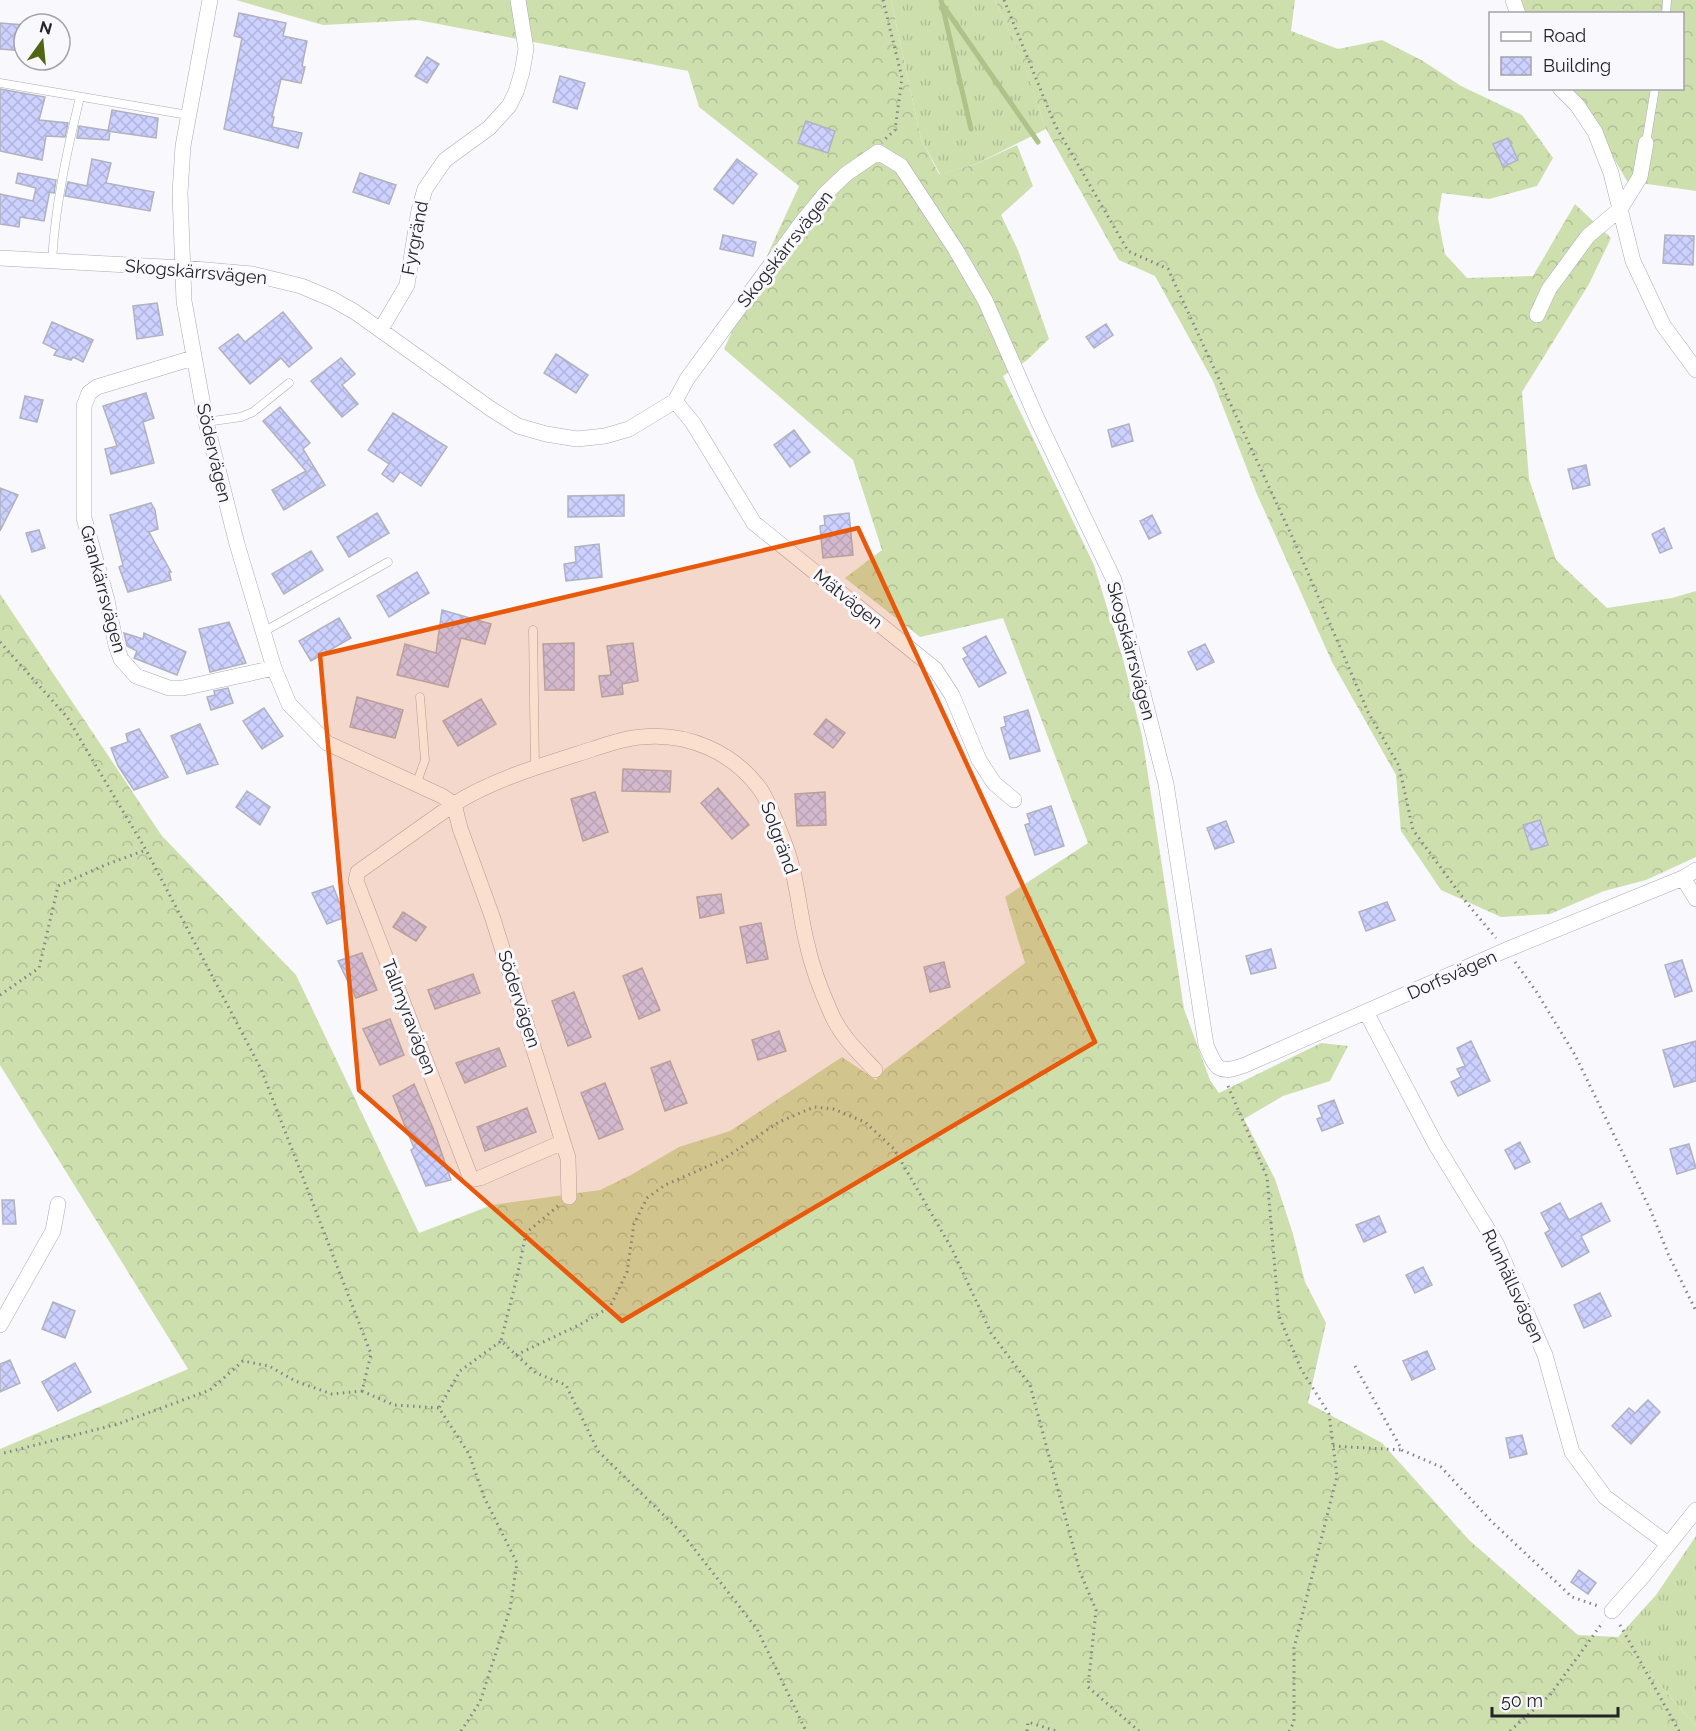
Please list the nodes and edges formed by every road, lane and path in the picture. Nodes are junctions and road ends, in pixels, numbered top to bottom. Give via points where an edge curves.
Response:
1 (210, 0) edge
2 (518, 0) edge
3 (884, 0) edge
4 (1004, 0) edge
5 (0, 83) edge
6 (1562, 90) edge
7 (1655, 90) edge
8 (80, 97) junction
9 (188, 115) junction
10 (1646, 143) joint
11 (878, 152) junction
12 (1620, 209) junction
13 (0, 258) edge
14 (52, 262) junction
15 (183, 268) junction
16 (1537, 315) dead end
17 (381, 328) junction
18 (193, 358) junction
19 (1696, 370) edge
20 (289, 383) dead end
21 (675, 401) junction
22 (207, 422) junction
23 (388, 562) dead end
24 (533, 630) dead end
25 (264, 632) junction
26 (0, 642) edge
27 (274, 668) junction
28 (420, 697) dead end
29 (535, 769) junction
30 (416, 785) junction
31 (1014, 800) dead end
32 (454, 804) junction
33 (146, 850) junction
34 (1689, 874) edge
35 (1696, 899) edge
36 (1506, 950) junction
37 (0, 995) edge
38 (1366, 1012) junction
39 (1220, 1069) junction
40 (875, 1070) dead end
41 (563, 1142) junction
42 (569, 1197) joint
43 (58, 1204) dead end
44 (1696, 1311) edge
45 (0, 1325) edge
46 (501, 1341) junction
47 (516, 1355) junction
48 (1355, 1366) dead end
49 (362, 1391) junction
50 (439, 1408) junction
51 (1333, 1446) junction
52 (1402, 1450) junction
53 (0, 1454) edge
54 (1696, 1510) edge
55 (1668, 1544) junction
56 (1612, 1611) junction
57 (462, 1731) edge
58 (806, 1731) edge
59 (1027, 1731) edge
60 (1056, 1731) edge
61 (1138, 1731) edge
62 (1289, 1731) edge
63 (1510, 1731) edge
64 (1678, 1731) edge

1 - 9 street, Södervägen
2 - 17 street, Fyrgränd via 526,49 516,93 489,128 445,160 425,189 418,210 407,285
3 - 11 path via 902,78 895,130 878,146
4 - 36 path via 1055,125 1128,251 1168,269 1295,543 1368,712 1399,766 1413,830
5 - 8 lane
6 - 12 street via 1595,132
7 - 10 lane
8 - 9 lane
8 - 14 lane via 54,231
9 - 15 street, Södervägen via 180,193
10 - 12 street via 1640,177
11 - 21 street, Skogskärrsvägen via 846,174 802,222
11 - 39 street, Skogskärrsvägen via 901,166 985,300 1114,580 1166,784 1206,1045 1213,1063
12 - 16 street via 1588,236 1549,289
12 - 19 street via 1633,261 1663,325
13 - 14 street, Skogskärrsvägen
14 - 15 street, Skogskärrsvägen
15 - 17 street, Skogskärrsvägen via 252,274 301,286
15 - 18 street, Södervägen via 183,301
17 - 21 street, Skogskärrsvägen via 491,409 518,426 546,434 578,439 605,436 629,429
18 - 22 street, Södervägen
18 - 27 street, Grankärrsvägen via 98,387 89,393 84,406 84,518 116,645 121,659 136,676 169,688
20 - 22 lane via 254,412
21 - 31 street, Mätvägen via 693,423 754,524 935,669 952,695 979,760 994,783
22 - 25 street, Södervägen via 231,525
23 - 25 lane
24 - 29 lane
25 - 27 street, Södervägen
26 - 33 path via 67,717
27 - 30 street, Södervägen via 289,704 327,743
28 - 30 lane via 425,760
29 - 32 street, Solgränd via 476,791
29 - 40 street, Solgränd via 614,743 670,736 695,741 744,771 762,790 790,860 807,945 830,1013 844,1036
30 - 32 street, Södervägen
32 - 41 street, Södervägen
32 - 41 street, Tallmyravägen via 358,872 356,881 470,1176 480,1178
33 - 37 path via 58,886 39,968
33 - 49 path via 261,1069 370,1354
34 - 35 street
34 - 36 street, Dorfsvägen
36 - 38 street, Dorfsvägen
36 - 44 path via 1575,1055
38 - 39 street, Dorfsvägen via 1245,1065
38 - 55 street, Runhällsvägen via 1436,1145 1496,1243 1545,1355 1572,1452 1605,1497
39 - 51 path via 1267,1177 1279,1316 1301,1369 1329,1414
41 - 42 street, Södervägen via 568,1158
42 - 46 path via 526,1233
43 - 45 street via 53,1232
46 - 47 path
46 - 50 path via 460,1371
47 - 58 path via 536,1373 566,1385 598,1451 681,1532 757,1629
47 - 61 path via 610,1307 627,1272 634,1224 646,1198 665,1185 722,1160 779,1122 814,1107 833,1109 865,1122 894,1149 952,1249 991,1333 1030,1385 1064,1518 1096,1610 1088,1687
48 - 52 path
49 - 50 path via 394,1405
49 - 53 path via 332,1394 269,1366 243,1361 210,1390 118,1424
50 - 57 path via 469,1454 484,1497 517,1563 510,1609 480,1702
51 - 52 path
51 - 62 path via 1336,1476 1294,1648 1294,1722
52 - 56 path via 1440,1467 1572,1597
54 - 55 street
55 - 56 street
56 - 63 path via 1550,1695
56 - 64 path
59 - 60 path via 1028,1722

